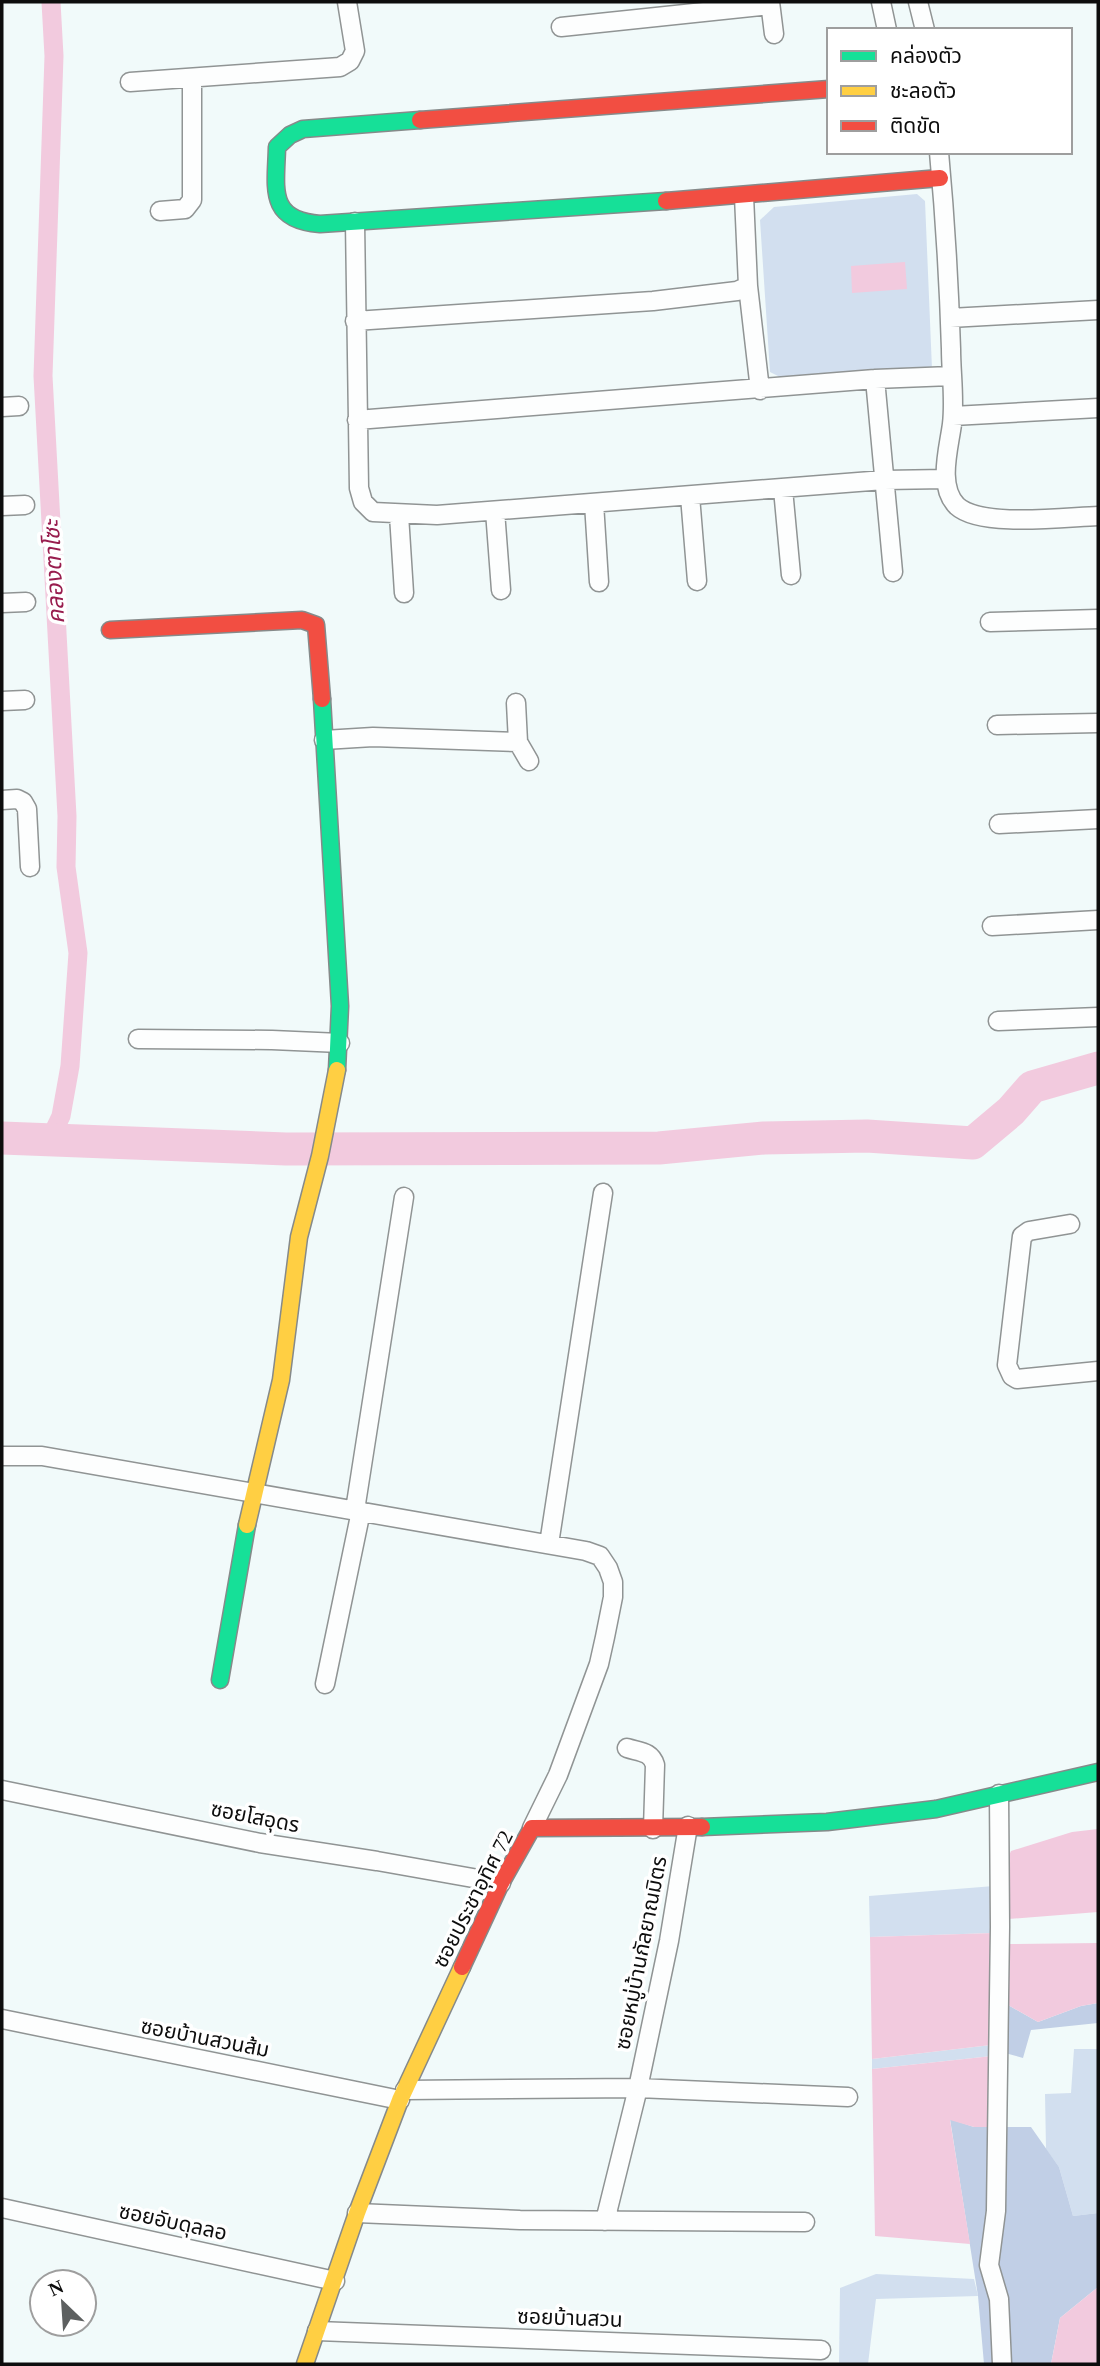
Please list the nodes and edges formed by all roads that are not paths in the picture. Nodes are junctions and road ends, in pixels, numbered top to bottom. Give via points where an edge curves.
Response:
1 (346, 2) edge
2 (881, 2) edge
3 (918, 2) edge
4 (770, 4) edge
5 (561, 27) dead end
6 (887, 28) edge
7 (924, 28) edge
8 (774, 34) dead end
9 (192, 78) junction
10 (131, 82) dead end
11 (827, 89) edge
12 (939, 154) edge
13 (940, 178) junction
14 (744, 196) junction
15 (160, 211) dead end
16 (355, 222) junction
17 (748, 286) junction
18 (1098, 310) edge
19 (950, 318) junction
20 (355, 321) junction
21 (951, 376) junction
22 (875, 379) junction
23 (760, 390) junction
24 (1098, 408) edge
25 (953, 416) junction
26 (358, 420) junction
27 (945, 479) junction
28 (884, 480) junction
29 (783, 489) junction
30 (690, 496) junction
31 (594, 503) junction
32 (25, 505) dead end
33 (2, 506) edge
34 (495, 511) junction
35 (399, 515) junction
36 (1098, 516) edge
37 (893, 572) dead end
38 (791, 575) dead end
39 (697, 581) dead end
40 (599, 582) dead end
41 (501, 590) dead end
42 (404, 593) dead end
43 (26, 602) dead end
44 (2, 603) edge
45 (1098, 619) edge
46 (989, 622) dead end
47 (110, 630) dead end
48 (25, 700) dead end
49 (2, 701) edge
50 (516, 703) dead end
51 (1098, 723) edge
52 (997, 725) dead end
53 (324, 740) junction
54 (518, 742) junction
55 (529, 761) dead end
56 (2, 800) edge
57 (1098, 819) edge
58 (999, 824) dead end
59 (30, 867) dead end
60 (1098, 920) edge
61 (992, 926) dead end
62 (1098, 1017) edge
63 (998, 1021) dead end
64 (138, 1039) dead end
65 (340, 1043) junction
66 (603, 1193) dead end
67 (404, 1196) dead end
68 (1070, 1224) dead end
69 (1098, 1371) edge
70 (2, 1456) edge
71 (256, 1492) junction
72 (358, 1511) junction
73 (549, 1544) junction
74 (220, 1681) dead end
75 (325, 1684) dead end
76 (627, 1748) dead end
77 (1098, 1772) edge
78 (2, 1790) edge
79 (999, 1794) junction
80 (688, 1826) junction
81 (532, 1828) junction
82 (653, 1829) junction
83 (501, 1883) junction
84 (2, 2020) edge
85 (638, 2088) junction
86 (402, 2095) junction
87 (848, 2097) dead end
88 (2, 2208) edge
89 (357, 2213) junction
90 (605, 2221) junction
91 (806, 2222) dead end
92 (335, 2281) junction
93 (317, 2331) junction
94 (821, 2350) dead end
95 (305, 2364) edge
96 (1002, 2364) edge

1 - 9 street via 355,51 340,68
2 - 6 street
3 - 7 street
4 - 5 street
4 - 8 street
9 - 10 street
9 - 15 street via 192,200 185,209
11 - 16 street via 303,129 290,135 277,147 276,196 282,212 298,222
12 - 13 street
13 - 14 street
13 - 19 street
14 - 16 street
14 - 17 street
16 - 20 street
17 - 20 street via 653,301
17 - 23 street
18 - 19 street
19 - 21 street
20 - 26 street
21 - 22 street
21 - 25 street
22 - 23 street
22 - 28 street
23 - 26 street
24 - 25 street
25 - 27 street
26 - 35 street via 363,502 373,512
27 - 28 street
27 - 36 street via 950,496 972,514 994,519
28 - 29 street
28 - 37 street
29 - 30 street
29 - 38 street
30 - 31 street
30 - 39 street
31 - 34 street
31 - 40 street
32 - 33 street
34 - 35 street
34 - 41 street
35 - 42 street
43 - 44 street
45 - 46 street
47 - 53 street via 302,620 316,625
48 - 49 street
50 - 54 street
51 - 52 street
53 - 54 street via 373,737
53 - 65 street
54 - 55 street
56 - 59 street via 17,799 27,809
57 - 58 street
60 - 61 street
62 - 63 street
64 - 65 street
65 - 71 street via 325,1134 299,1237 281,1380
66 - 73 street
67 - 72 street
68 - 69 street via 1022,1236 1007,1365 1017,1379
70 - 71 street via 42,1456
71 - 72 street
71 - 74 street via 242,1546
72 - 73 street
72 - 75 street
73 - 81 street via 600,1556 613,1582 613,1597 599,1664 558,1775
76 - 82 street via 653,1758
77 - 79 street, ซอยประชาอุทิศ 72
78 - 83 street, ซอยโสอุดร via 260,1843
79 - 80 street, ซอยประชาอุทิศ 72 via 936,1809 827,1822
79 - 96 street via 996,2198 989,2265 999,2299
80 - 82 street, ซอยประชาอุทิศ 72
80 - 85 street, ซอยหมู่บ้านกัลยาณมิตร
81 - 82 street, ซอยประชาอุทิศ 72
81 - 83 street, ซอยประชาอุทิศ 72
83 - 86 street, ซอยประชาอุทิศ 72
84 - 86 street, ซอยบ้านสวนส้ม
85 - 86 street
85 - 87 street
85 - 90 street, ซอยหมู่บ้านกัลยาณมิตร
86 - 89 street, ซอยประชาอุทิศ 72
88 - 92 street, ซอยอับดุลลอ
89 - 90 street
89 - 92 street, ซอยประชาอุทิศ 72
90 - 91 street
92 - 93 street, ซอยประชาอุทิศ 72
93 - 94 street, ซอยบ้านสวน
93 - 95 street, ซอยประชาอุทิศ 72

